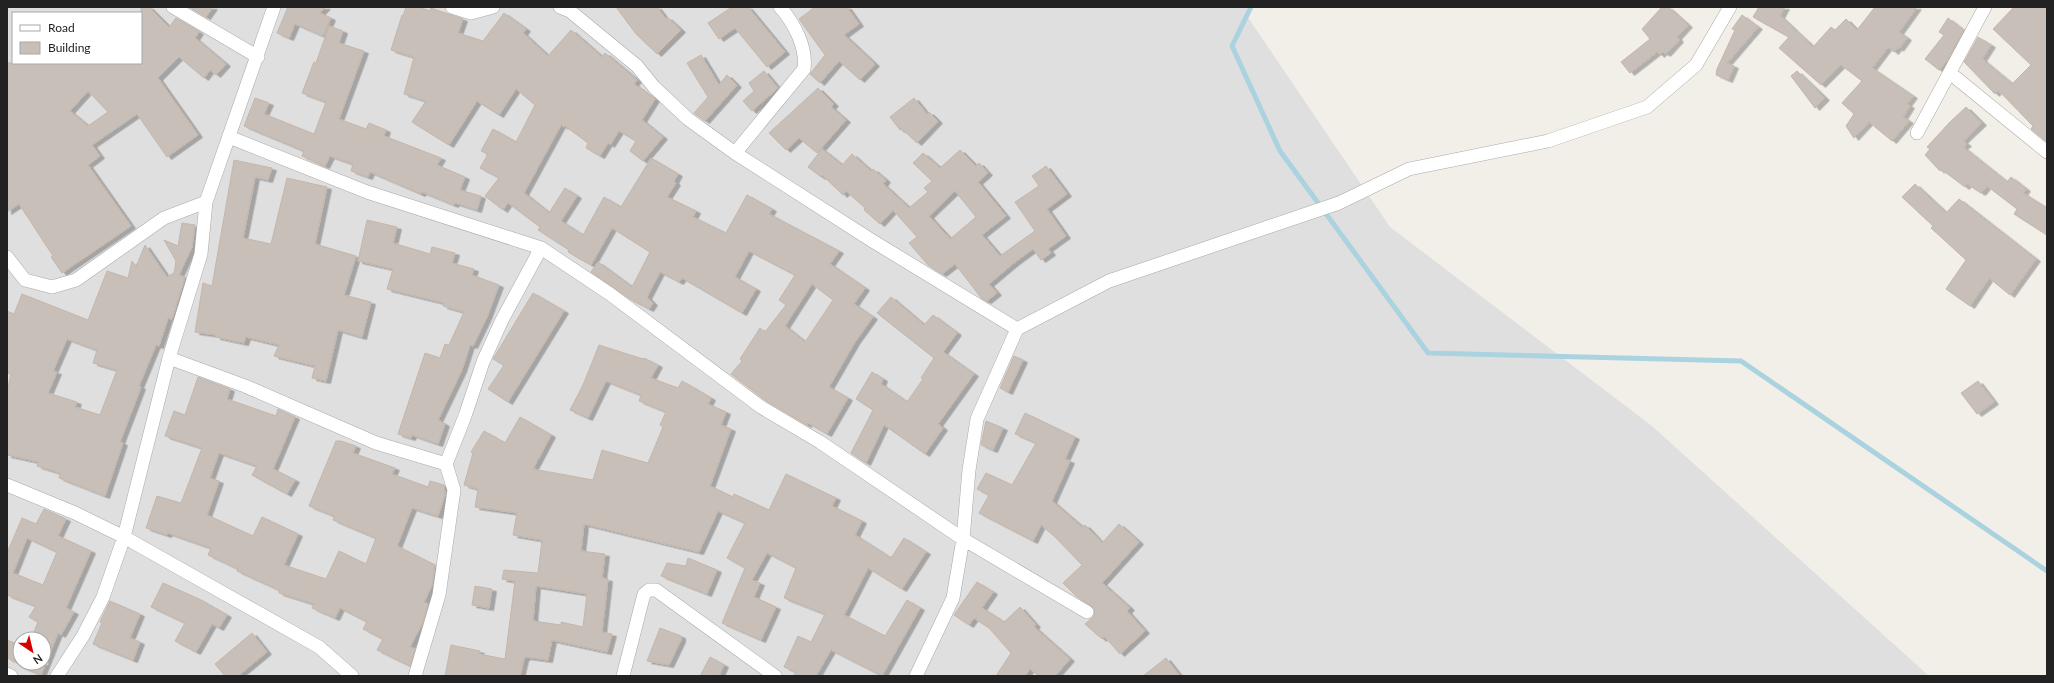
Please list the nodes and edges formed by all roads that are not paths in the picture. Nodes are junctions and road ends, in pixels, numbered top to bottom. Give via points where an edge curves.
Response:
1 (173, 7) edge
2 (274, 7) edge
3 (452, 7) edge
4 (493, 7) edge
5 (560, 7) edge
6 (780, 7) edge
7 (1730, 7) edge
8 (1985, 7) edge
9 (258, 57) junction
10 (1950, 72) junction
11 (1918, 133) dead end
12 (229, 137) junction
13 (2047, 152) edge
14 (735, 153) junction
15 (206, 202) junction
16 (541, 248) junction
17 (7, 257) edge
18 (1017, 328) junction
19 (169, 358) junction
20 (446, 464) junction
21 (7, 485) edge
22 (124, 538) junction
23 (964, 539) junction
24 (1087, 612) dead end
25 (7, 674) edge
26 (11, 676) edge
27 (57, 676) edge
28 (352, 676) edge
29 (415, 676) edge
30 (622, 676) edge
31 (775, 676) edge
32 (916, 676) edge

1 - 9 street
2 - 9 street
3 - 4 street via 471,13
5 - 14 street via 570,11 637,66 654,87 688,119
6 - 14 street via 791,20 804,54 804,69
7 - 18 street via 1696,65 1647,108 1548,141 1409,169 1339,203 1109,281
8 - 10 street
9 - 12 street
10 - 11 street
10 - 13 street
12 - 15 street
12 - 16 street via 367,192
14 - 18 street via 871,240
15 - 17 street via 164,218 76,280 52,286 25,280
15 - 19 street via 201,254
16 - 20 street via 502,320 483,362
16 - 23 street via 610,294 761,407 820,442
18 - 23 street via 977,419 969,470
19 - 20 street via 245,386 376,443
19 - 22 street
20 - 29 street via 454,490 439,595
21 - 22 street via 75,513
22 - 27 street via 103,597 83,636
22 - 28 street via 319,647
23 - 24 street
23 - 32 street via 954,598
25 - 26 street
30 - 31 street via 644,594 649,590 656,590

